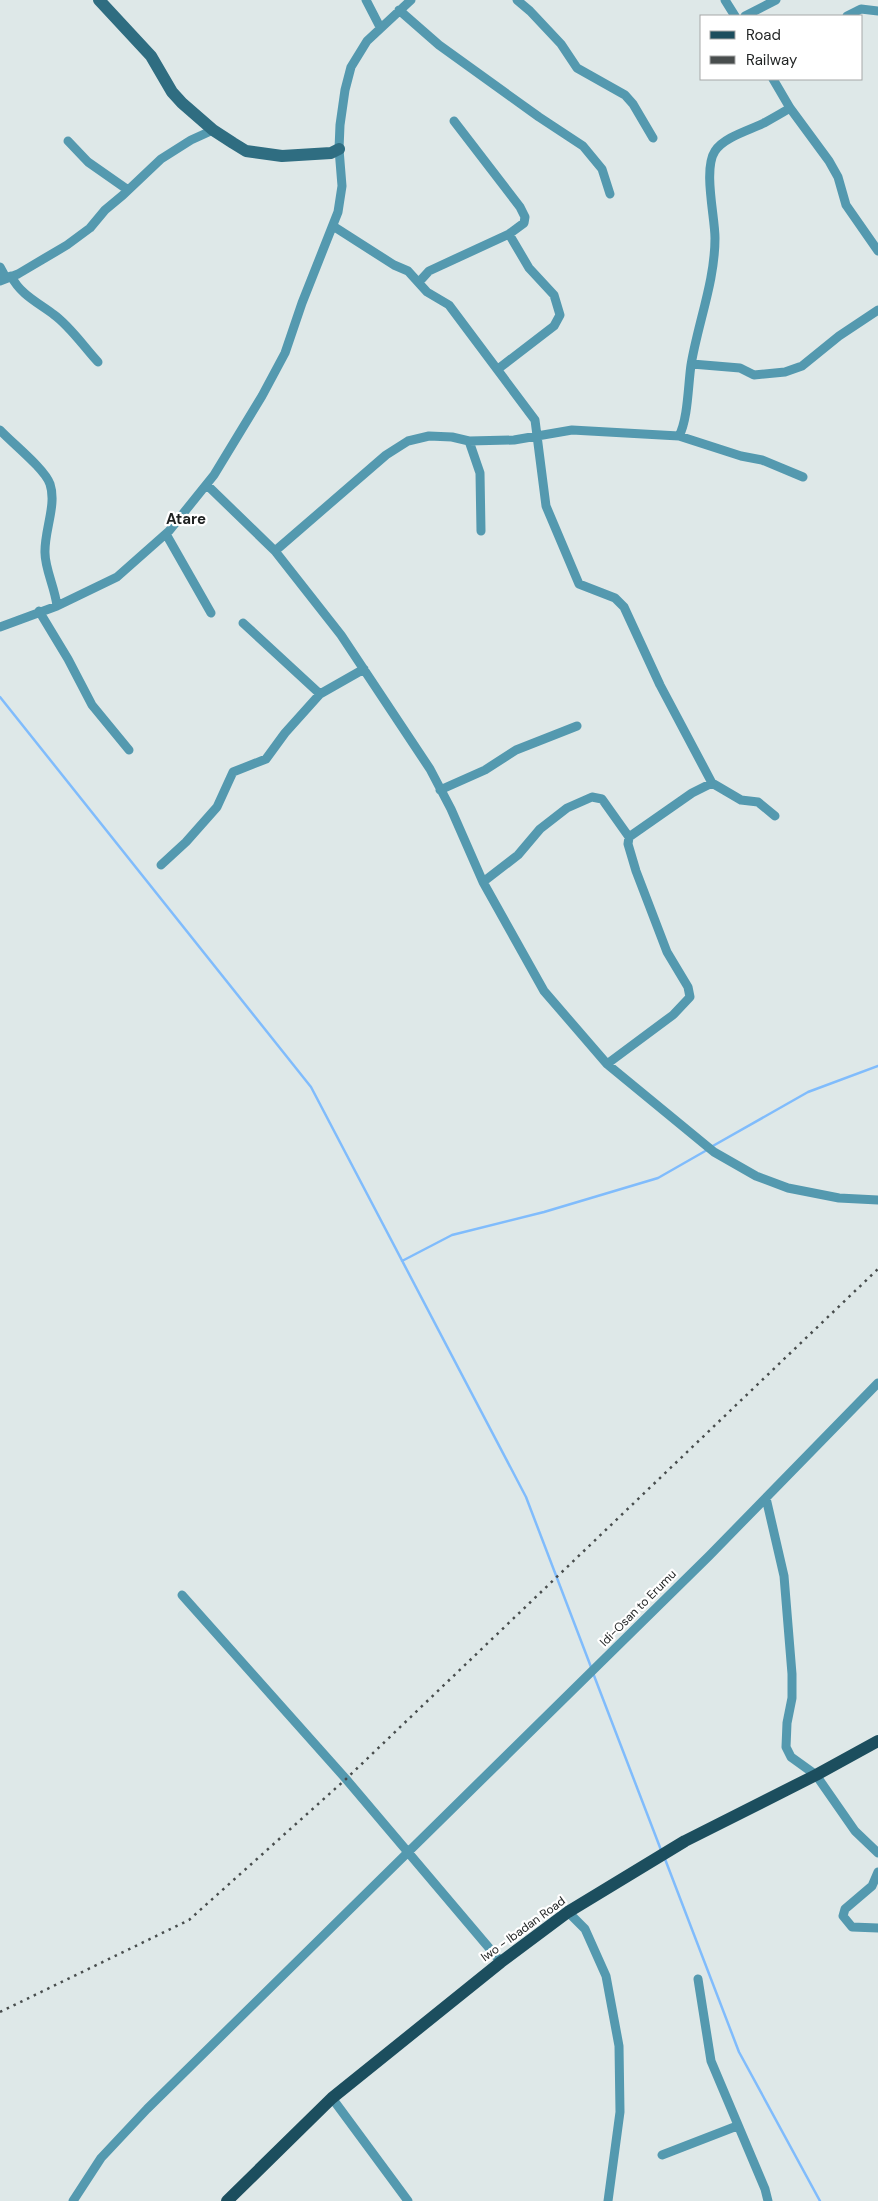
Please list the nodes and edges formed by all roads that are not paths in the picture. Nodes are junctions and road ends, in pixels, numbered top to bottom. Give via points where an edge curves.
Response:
1 (99, 0) edge
2 (366, 0) edge
3 (411, 0) edge
4 (517, 0) edge
5 (725, 0) edge
6 (776, 0) edge
7 (399, 10) junction
8 (878, 11) edge
9 (734, 15) edge
10 (747, 15) edge
11 (850, 15) edge
12 (380, 27) junction
13 (774, 80) edge
14 (790, 108) junction
15 (454, 122) dead end
16 (213, 130) junction
17 (653, 138) dead end
18 (68, 141) dead end
19 (339, 149) junction
20 (128, 190) junction
21 (610, 194) dead end
22 (333, 226) junction
23 (510, 234) junction
24 (878, 251) edge
25 (0, 267) edge
26 (6, 278) edge
27 (418, 282) junction
28 (878, 310) edge
29 (98, 362) dead end
30 (692, 364) junction
31 (498, 369) junction
32 (0, 430) edge
33 (680, 436) junction
34 (537, 437) junction
35 (469, 440) junction
36 (803, 477) dead end
37 (207, 485) junction
38 (481, 531) dead end
39 (166, 534) junction
40 (275, 551) junction
41 (57, 606) junction
42 (39, 611) junction
43 (211, 613) dead end
44 (243, 623) dead end
45 (0, 627) edge
46 (364, 669) junction
47 (320, 694) junction
48 (578, 726) dead end
49 (129, 750) dead end
50 (712, 782) junction
51 (440, 790) junction
52 (775, 816) dead end
53 (628, 837) junction
54 (161, 865) dead end
55 (483, 882) junction
56 (607, 1064) junction
57 (878, 1200) edge
58 (878, 1383) edge
59 (766, 1498) junction
60 (182, 1595) dead end
61 (878, 1741) edge
62 (816, 1775) junction
63 (411, 1849) junction
64 (876, 1852) edge
65 (878, 1860) edge
66 (878, 1872) edge
67 (568, 1912) junction
68 (878, 1928) edge
69 (501, 1962) junction
70 (698, 1979) dead end
71 (332, 2098) junction
72 (737, 2126) junction
73 (662, 2155) dead end
74 (73, 2201) edge
75 (227, 2201) edge
76 (408, 2201) edge
77 (608, 2201) edge
78 (768, 2201) edge

1 - 16 street via 151,56 172,92
2 - 12 street
3 - 7 street
4 - 17 street via 561,44 577,68 625,95
5 - 9 street
6 - 10 street
7 - 12 street
7 - 21 street via 439,44 583,146 602,169
8 - 11 street via 861,9
12 - 19 street via 351,67 345,90
13 - 14 street
14 - 24 street via 829,161 838,177 846,205
14 - 30 street via 732,137 714,151 709,195 715,238
15 - 23 street via 525,217 524,223
16 - 19 street via 246,151 261,154 309,156
16 - 20 street via 161,159
18 - 20 street via 88,162
19 - 22 street via 342,186
20 - 26 street via 90,228 67,245
22 - 27 street via 408,271
22 - 37 street via 285,353
23 - 27 street via 429,271
23 - 31 street via 529,268 554,295 560,315 554,326
25 - 26 street
26 - 29 street via 39,306 54,314
27 - 31 street via 426,292 449,305
28 - 30 street via 802,366 785,372 754,375 740,368
30 - 33 street via 685,426
31 - 34 street via 535,420
32 - 41 street via 50,483 52,495 44,554
33 - 34 street via 572,430
33 - 36 street via 762,460
34 - 35 street
34 - 50 street via 546,506 572,571 579,584 615,598 624,607 660,685
35 - 38 street via 480,473
35 - 40 street via 428,436 408,441 386,455
37 - 39 street
37 - 40 street
39 - 41 street via 117,577
39 - 43 street
40 - 46 street
41 - 42 street
42 - 45 street
42 - 49 street via 92,705
44 - 47 street
46 - 47 street
46 - 51 street via 430,769
47 - 54 street via 266,759 233,772 218,807
48 - 51 street via 516,750 485,770
50 - 52 street via 741,800 758,802
50 - 53 street
51 - 55 street
53 - 55 street via 602,799 592,797 567,808 540,829 518,855
53 - 56 street via 636,871 667,952 690,997 673,1015
55 - 56 street via 544,991
56 - 57 street via 714,1152 756,1176 788,1188 839,1198
58 - 59 street, Idi-Osan to Erumu
59 - 62 street via 784,1576 792,1674 786,1747 791,1758
59 - 63 street, Idi-Osan to Erumu
60 - 63 street
61 - 62 main road, Iwo - Ibadan Road
62 - 64 street via 855,1831
62 - 67 main road, Iwo - Ibadan Road via 684,1841
63 - 69 street
63 - 74 street, Idi-Osan to Erumu via 147,2109 100,2158
64 - 65 street
66 - 68 street via 872,1886 845,1909 843,1916 852,1927
67 - 69 main road, Iwo - Ibadan Road
67 - 77 street via 585,1930 606,1976 620,2046 620,2112
69 - 71 main road, Iwo - Ibadan Road
70 - 72 street via 710,2061
71 - 75 main road, Iwo - Ibadan Road
71 - 76 street
72 - 73 street
72 - 78 street

